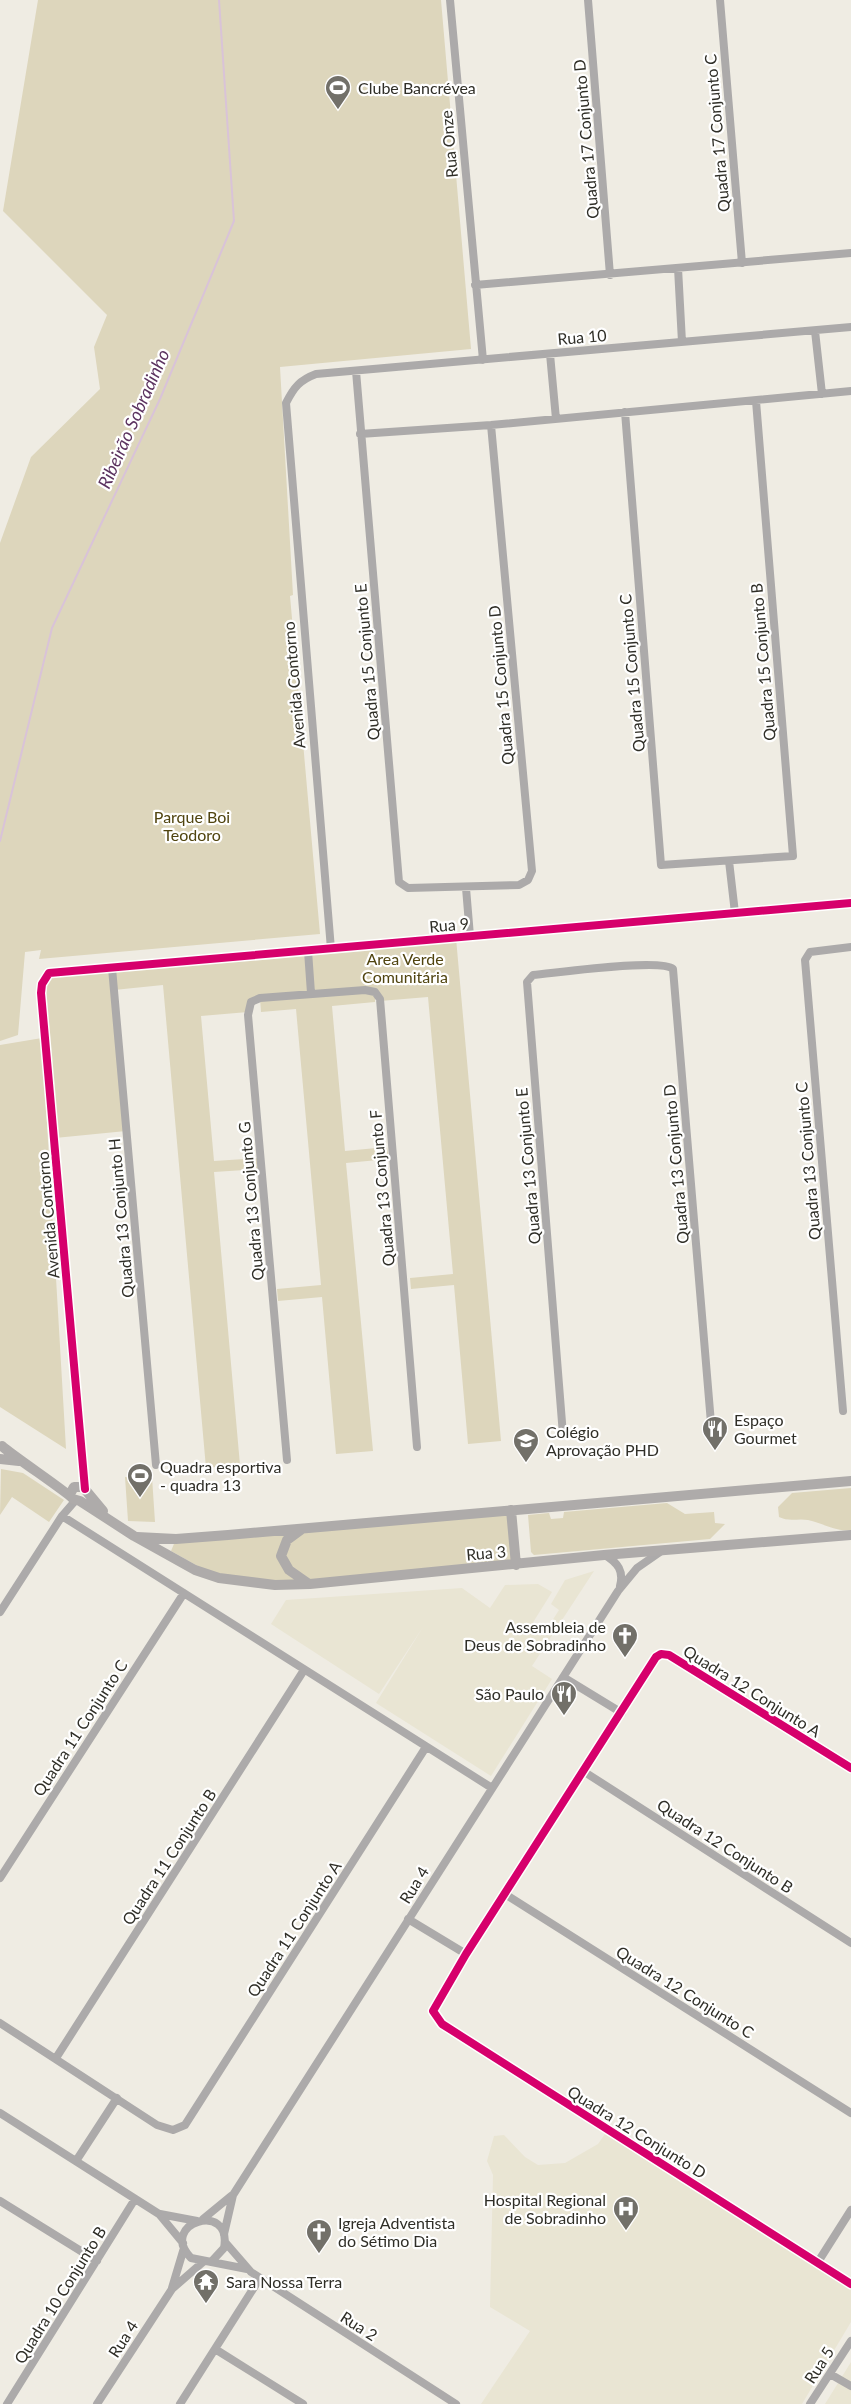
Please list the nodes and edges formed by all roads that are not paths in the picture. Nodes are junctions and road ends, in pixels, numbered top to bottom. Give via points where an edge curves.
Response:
1 (450, 0) edge
2 (588, 0) edge
3 (720, 0) edge
4 (851, 253) edge
5 (742, 264) junction
6 (678, 268) junction
7 (610, 275) junction
8 (475, 285) junction
9 (851, 327) edge
10 (815, 331) junction
11 (682, 342) junction
12 (550, 354) junction
13 (483, 360) junction
14 (356, 371) junction
15 (316, 374) joint
16 (851, 391) edge
17 (822, 394) junction
18 (756, 401) junction
19 (625, 412) junction
20 (556, 419) junction
21 (491, 424) junction
22 (360, 434) junction
23 (729, 861) junction
24 (466, 888) junction
25 (851, 903) edge
26 (735, 913) junction
27 (470, 936) junction
28 (851, 947) edge
29 (331, 949) junction
30 (308, 951) junction
31 (112, 968) junction
32 (609, 968) joint
33 (50, 973) joint
34 (311, 993) junction
35 (843, 1411) dead end
36 (711, 1423) dead end
37 (563, 1435) dead end
38 (1, 1444) edge
39 (417, 1447) dead end
40 (0, 1459) edge
41 (286, 1460) dead end
42 (20, 1461) junction
43 (156, 1465) dead end
44 (851, 1481) edge
45 (78, 1493) junction
46 (511, 1510) junction
47 (62, 1516) junction
48 (304, 1527) junction
49 (851, 1535) edge
50 (134, 1536) junction
51 (176, 1539) junction
52 (660, 1551) junction
53 (604, 1555) junction
54 (172, 1559) junction
55 (516, 1565) junction
56 (310, 1584) junction
57 (618, 1591) junction
58 (184, 1593) junction
59 (0, 1612) edge
60 (304, 1670) junction
61 (563, 1677) junction
62 (622, 1713) junction
63 (426, 1747) junction
64 (851, 1768) edge
65 (583, 1771) junction
66 (492, 1788) junction
67 (0, 1878) edge
68 (505, 1894) junction
69 (408, 1919) junction
70 (851, 1943) edge
71 (466, 1954) junction
72 (0, 2023) edge
73 (56, 2058) junction
74 (117, 2098) junction
75 (851, 2113) edge
76 (0, 2114) edge
77 (76, 2161) junction
78 (232, 2194) junction
79 (135, 2199) junction
80 (0, 2201) edge
81 (851, 2210) edge
82 (159, 2214) junction
83 (200, 2220) junction
84 (225, 2238) junction
85 (183, 2245) junction
86 (97, 2261) junction
87 (212, 2261) junction
88 (203, 2262) junction
89 (818, 2262) junction
90 (248, 2270) junction
91 (260, 2278) junction
92 (851, 2284) edge
93 (172, 2289) junction
94 (851, 2341) edge
95 (215, 2349) junction
96 (830, 2374) junction
97 (851, 2386) edge
98 (7, 2404) edge
99 (97, 2404) edge
100 (180, 2404) edge
101 (303, 2404) edge
102 (456, 2404) edge
103 (810, 2404) edge

1 - 8 street, Rua Onze
2 - 7 street, Quadra 17 Conjunto D
3 - 5 street, Quadra 17 Conjunto C
4 - 5 street
5 - 6 street
6 - 7 street
6 - 11 street
7 - 8 street
8 - 13 street, Rua Onze
9 - 10 street, Rua 10
10 - 11 street, Rua 10
10 - 17 street
11 - 12 street, Rua 10
12 - 13 street, Rua 10
12 - 20 street
13 - 14 street, Rua 10
14 - 15 street, Rua 10
14 - 22 street, Quadra 15 Conjunto E
15 - 29 street, Avenida Contorno via 303,379 286,403
16 - 17 street
17 - 18 street
18 - 19 street
18 - 23 street, Quadra 15 Conjunto B via 793,856
19 - 20 street
19 - 23 street, Quadra 15 Conjunto C via 661,865
20 - 21 street
21 - 22 street
21 - 24 street, Quadra 15 Conjunto D via 532,871 528,880 519,885
22 - 24 street, Quadra 15 Conjunto E via 399,882 408,888
23 - 26 street
24 - 27 street
25 - 26 street, Rua 9
26 - 27 street, Rua 9
27 - 29 street, Rua 9
28 - 35 street, Quadra 13 Conjunto C via 810,952 805,960
29 - 30 street, Rua 9
30 - 31 street, Rua 9
30 - 34 street
31 - 33 street, Rua 9
31 - 43 street, Quadra 13 Conjunto H
32 - 36 street, Quadra 13 Conjunto D via 663,964 673,969
32 - 37 street, Quadra 13 Conjunto E via 533,975 527,982
33 - 45 street, Avenida Contorno via 41,993 84,1456
34 - 39 street, Quadra 13 Conjunto F via 365,990 375,992 380,999
34 - 41 street, Quadra 13 Conjunto G via 254,999 248,1009
38 - 40 main road
38 - 42 main road
40 - 42 main road
42 - 45 main road
44 - 46 main road
45 - 47 street
45 - 50 main road, Rua 3
46 - 48 main road
46 - 55 main road
47 - 58 street
47 - 59 street
48 - 51 main road
48 - 56 main road via 286,1540 281,1556 289,1570
49 - 52 main road, Rua 3
50 - 51 main road
50 - 54 main road, Rua 3
51 - 54 main road
52 - 53 main road, Rua 3
52 - 57 street, Rua 4 via 637,1568
53 - 55 main road, Rua 3
53 - 57 street via 618,1564
54 - 56 main road, Rua 3 via 219,1578 245,1583
55 - 56 main road, Rua 3
57 - 61 street, Rua 4
58 - 60 street
58 - 67 street, Quadra 11 Conjunto C
60 - 63 street
60 - 73 street, Quadra 11 Conjunto B
61 - 62 street
61 - 66 street, Rua 4
62 - 64 street, Quadra 12 Conjunto A via 656,1657 669,1655
62 - 65 street
63 - 66 street
63 - 74 street, Quadra 11 Conjunto A via 185,2125 167,2129
65 - 68 street
65 - 70 street, Quadra 12 Conjunto B
66 - 69 street, Rua 4
68 - 71 street
68 - 75 street, Quadra 12 Conjunto C
69 - 71 street
69 - 78 street, Rua 4
71 - 89 street, Quadra 12 Conjunto D via 435,2004 434,2015 442,2024
72 - 73 street
73 - 74 street
74 - 77 street
76 - 77 street
77 - 79 street
78 - 83 street
78 - 84 street
79 - 82 street
79 - 86 street, Quadra 10 Conjunto B
80 - 86 street
81 - 89 street
82 - 83 street
82 - 85 street
83 - 84 street via 216,2223
83 - 85 street via 186,2229
84 - 87 street via 221,2253
84 - 90 street
85 - 88 street via 191,2258
85 - 93 street
86 - 98 street, Quadra 10 Conjunto B
87 - 88 street
87 - 90 street
88 - 93 street
89 - 92 street, Quadra 12 Conjunto D
90 - 91 street, Rua 2
91 - 95 street
91 - 102 street, Rua 2
93 - 99 street, Rua 4
94 - 96 street, Rua 5
95 - 100 street
95 - 101 street
96 - 97 street
96 - 103 street, Rua 5

